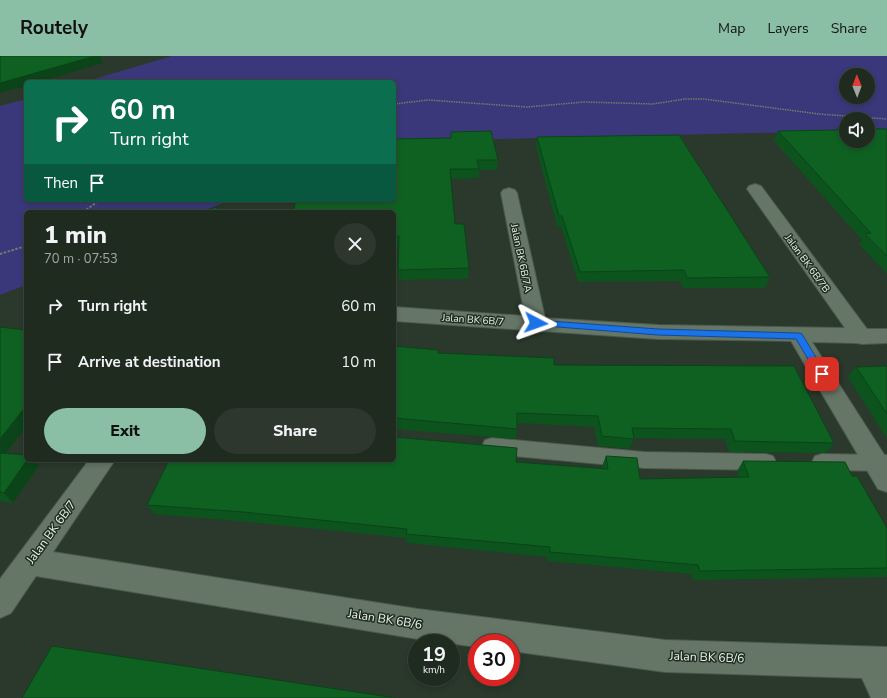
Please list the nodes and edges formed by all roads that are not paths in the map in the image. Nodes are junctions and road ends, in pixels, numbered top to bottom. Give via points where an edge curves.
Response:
1 (755, 189) dead end
2 (509, 193) dead end
3 (396, 314) edge
4 (536, 323) junction
5 (798, 336) junction
6 (862, 336) junction
7 (887, 336) edge
8 (472, 445) edge
9 (102, 462) edge
10 (883, 469) edge
11 (29, 562) junction
12 (0, 603) edge
13 (879, 663) edge
14 (887, 696) edge

1 - 6 street, Jalan BK 6B/7B
2 - 4 street, Jalan BK 6B/7A
3 - 4 street, Jalan BK 6B/7
4 - 5 street, Jalan BK 6B/7 via 658,332
5 - 6 street, Jalan BK 6B/7
5 - 10 street
6 - 7 street, Jalan BK 6B/7
8 - 10 lane via 644,460 796,462
9 - 11 street, Jalan BK 6B/7
11 - 12 street, Jalan BK 6B/7
11 - 13 street, Jalan BK 6B/6 via 418,624 665,656
13 - 14 street

